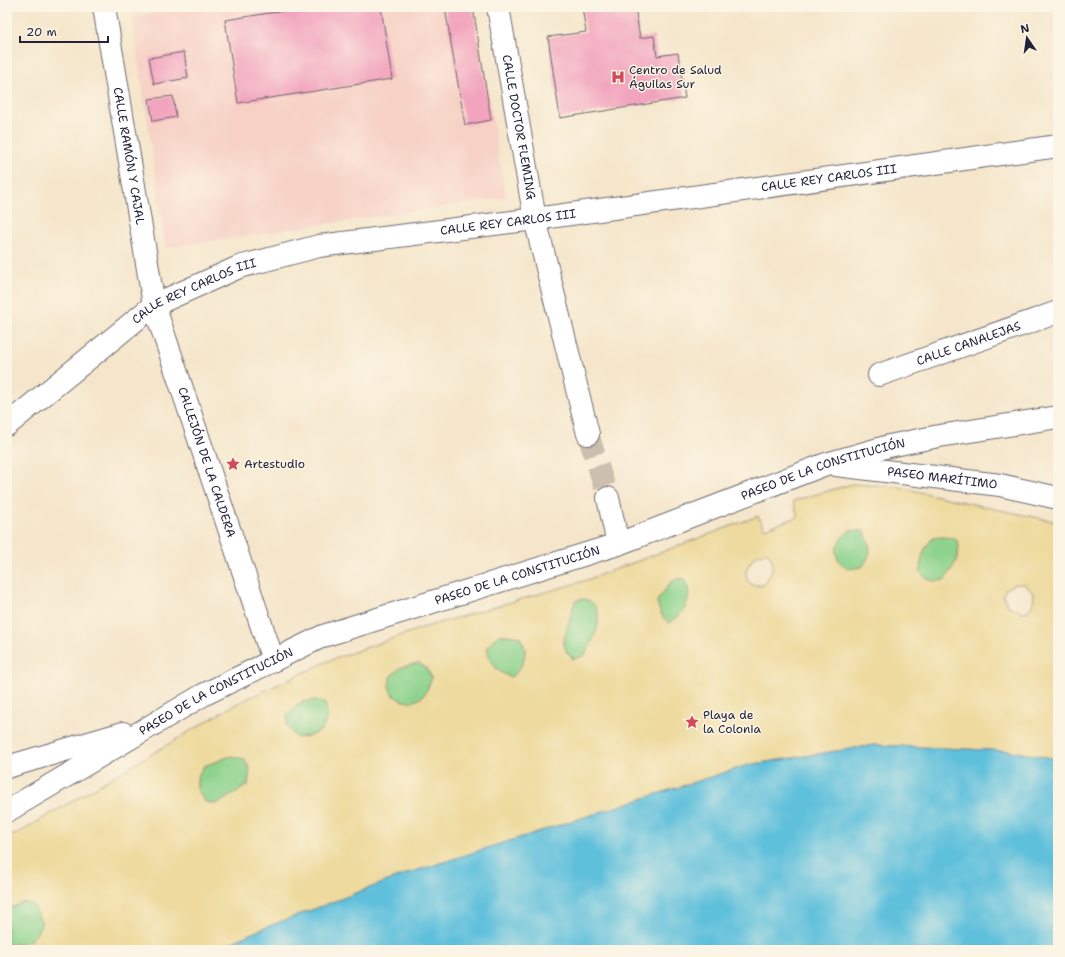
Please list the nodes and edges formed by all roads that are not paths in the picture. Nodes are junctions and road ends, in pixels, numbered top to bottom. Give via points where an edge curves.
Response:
1 (104, 7) edge
2 (498, 7) edge
3 (1058, 146) edge
4 (535, 219) junction
5 (154, 305) junction
6 (1058, 312) edge
7 (879, 375) dead end
8 (1058, 417) edge
9 (7, 425) edge
10 (588, 434) tunnel mouth
11 (826, 464) junction
12 (608, 498) tunnel mouth
13 (1058, 498) edge
14 (618, 544) junction
15 (273, 660) junction
16 (155, 723) junction
17 (7, 767) edge
18 (7, 811) edge

1 - 5 street, CALLE RAMÓN Y CAJAL
2 - 4 street, CALLE DOCTOR FLEMING
3 - 4 street, CALLE REY CARLOS III
4 - 5 street, CALLE REY CARLOS III via 319,246 239,267
4 - 10 street, CALLE DOCTOR FLEMING
5 - 9 street, CALLE REY CARLOS III
5 - 15 street, CALLEJÓN DE LA CALDERA
6 - 7 street, CALLE CANALEJAS
8 - 11 street, PASEO DE LA CONSTITUCIÓN via 889,446
11 - 13 street, PASEO MARÍTIMO via 1000,485
11 - 14 street, PASEO DE LA CONSTITUCIÓN
12 - 14 street
14 - 15 street, PASEO DE LA CONSTITUCIÓN via 323,636
15 - 16 street, PASEO DE LA CONSTITUCIÓN via 203,695
16 - 17 street
16 - 18 street, PASEO DE LA CONSTITUCIÓN

